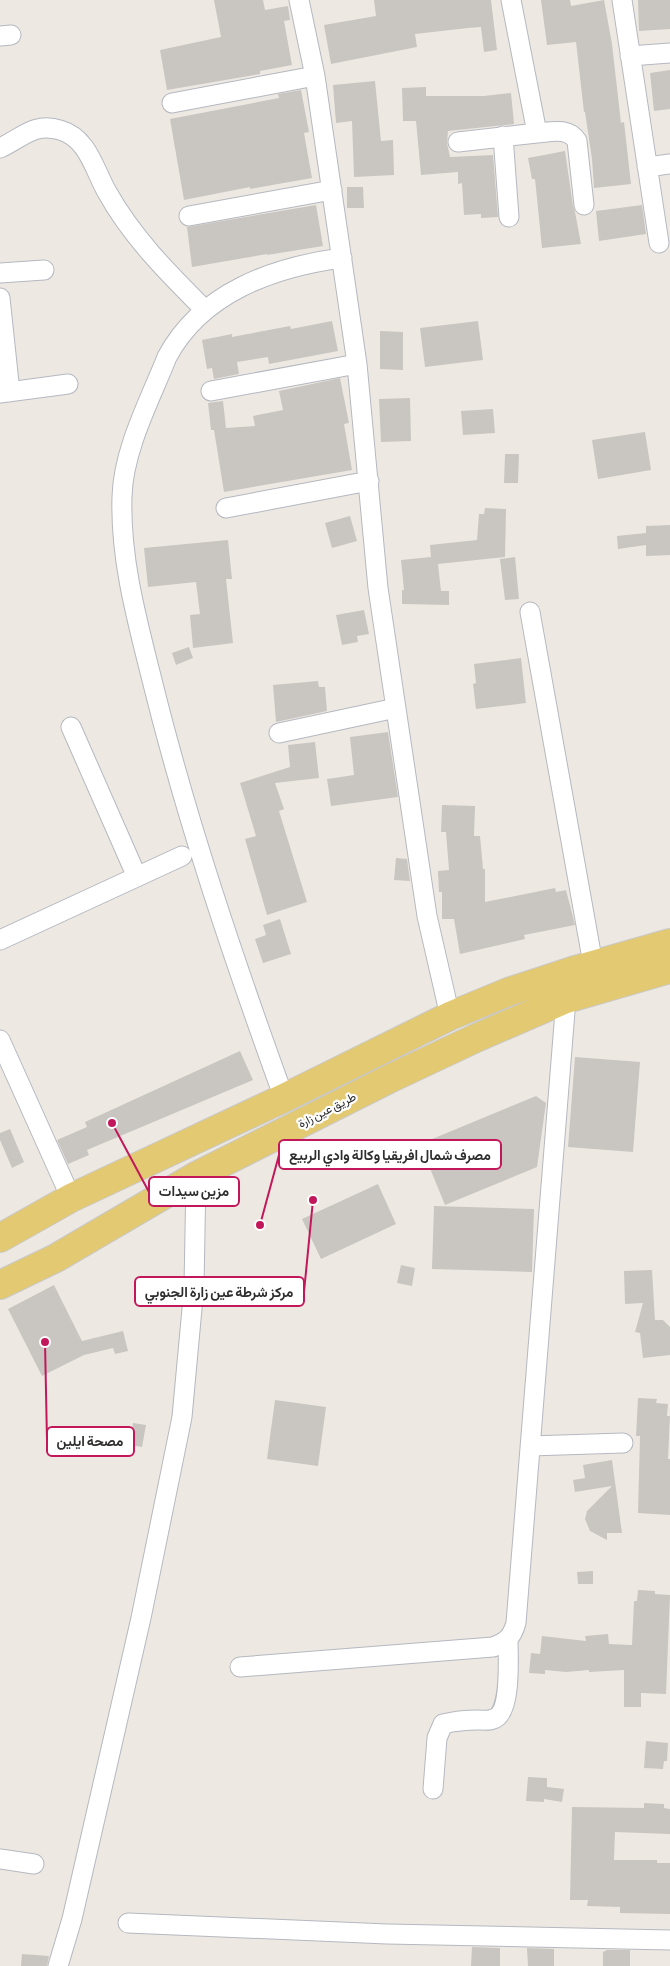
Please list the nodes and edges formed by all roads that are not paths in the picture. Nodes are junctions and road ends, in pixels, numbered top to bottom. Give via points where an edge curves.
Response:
1 (299, 0) edge
2 (511, 0) edge
3 (622, 0) edge
4 (670, 53) edge
5 (630, 56) junction
6 (315, 76) junction
7 (172, 103) dead end
8 (537, 133) junction
9 (503, 136) junction
10 (458, 142) dead end
11 (0, 148) edge
12 (670, 164) edge
13 (648, 167) junction
14 (332, 190) junction
15 (584, 205) dead end
16 (188, 216) dead end
17 (509, 217) dead end
18 (659, 243) dead end
19 (342, 258) junction
20 (44, 270) dead end
21 (0, 273) edge
22 (0, 298) edge
23 (204, 309) junction
24 (357, 364) junction
25 (68, 384) dead end
26 (211, 391) dead end
27 (5, 392) edge
28 (369, 481) junction
29 (226, 508) dead end
30 (530, 612) dead end
31 (396, 708) junction
32 (71, 727) dead end
33 (279, 733) dead end
34 (182, 856) dead end
35 (137, 877) junction
36 (0, 940) edge
37 (670, 943) edge
38 (593, 964) junction
39 (670, 969) edge
40 (566, 999) junction
41 (450, 1016) junction
42 (0, 1040) edge
43 (284, 1098) junction
44 (196, 1176) junction
45 (71, 1198) junction
46 (46, 1212) junction
47 (0, 1238) edge
48 (56, 1258) junction
49 (0, 1285) edge
50 (623, 1442) dead end
51 (530, 1446) junction
52 (508, 1639) junction
53 (240, 1667) dead end
54 (433, 1789) dead end
55 (0, 1859) edge
56 (34, 1864) dead end
57 (128, 1923) dead end
58 (670, 1940) edge
59 (58, 1966) edge

1 - 6 street
2 - 8 street
3 - 5 street
4 - 5 street
5 - 13 street
6 - 7 street
6 - 14 street
8 - 9 street
8 - 15 street via 565,131 573,135
9 - 10 street
9 - 17 street
11 - 23 street via 30,130 40,128 60,130 76,138 88,153 106,191 129,227
12 - 13 street
13 - 18 street
14 - 16 street
14 - 19 street
19 - 23 street via 272,274
19 - 24 street
20 - 21 street
22 - 27 street
23 - 43 street via 174,344 131,449 122,496 122,539 142,640 177,774 217,907
24 - 26 street
24 - 28 street
25 - 27 street
28 - 29 street
28 - 31 street via 378,588
30 - 38 street
31 - 33 street
31 - 41 street via 427,916
32 - 35 street
34 - 35 street
35 - 36 street
37 - 38 main road
38 - 41 main road via 508,992
39 - 40 main road, طريق عين زارة
40 - 44 main road, طريق عين زارة via 389,1079
40 - 51 street
41 - 43 main road
42 - 45 street
43 - 45 main road
44 - 48 main road, طريق عين زارة
44 - 59 street via 194,1287 182,1418 141,1618 72,1919
45 - 46 main road
46 - 47 main road
46 - 48 main road via 36,1226 36,1234 42,1250
48 - 49 main road, طريق عين زارة
50 - 51 street
51 - 52 street via 516,1623
52 - 53 street via 493,1647
52 - 54 street via 503,1711 492,1720 443,1724 437,1738
55 - 56 street
57 - 58 street via 377,1934

